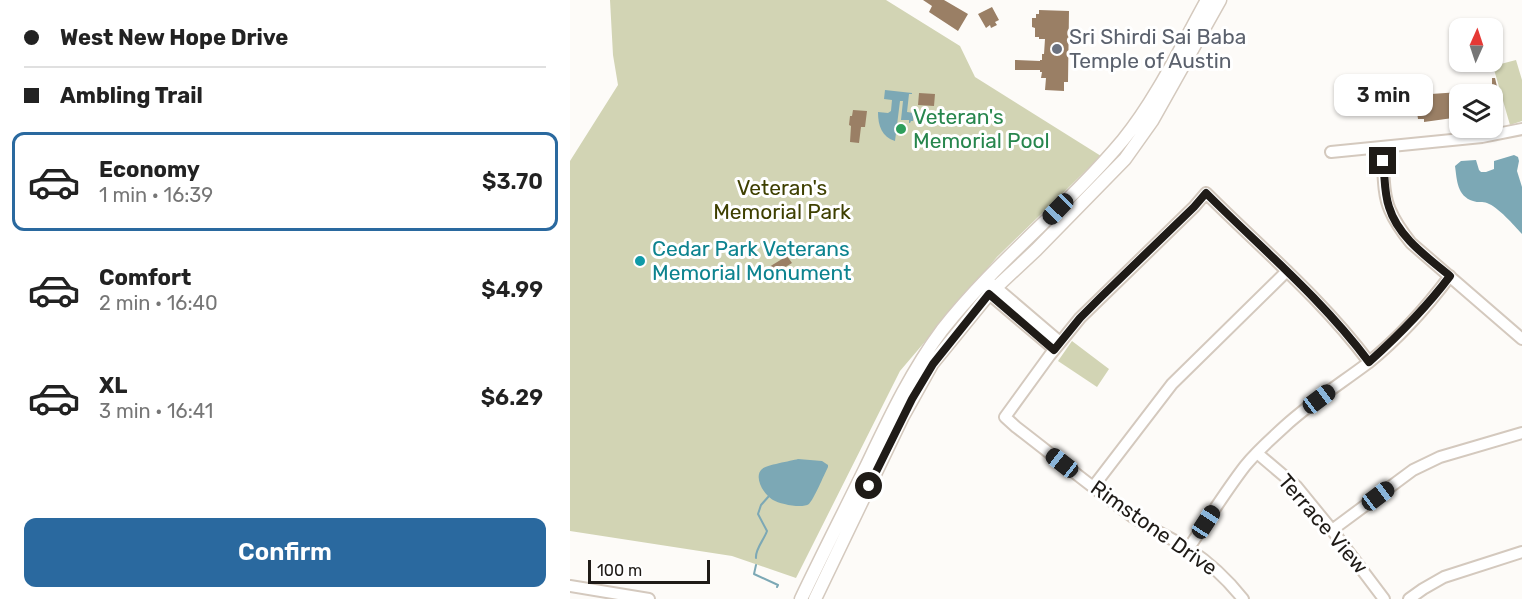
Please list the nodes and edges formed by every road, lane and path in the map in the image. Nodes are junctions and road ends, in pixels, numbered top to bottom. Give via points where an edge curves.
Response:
1 (1207, 0) edge
2 (1220, 0) edge
3 (1522, 129) edge
4 (1382, 148) junction
5 (1331, 152) dead end
6 (1287, 271) junction
7 (1450, 276) junction
8 (985, 280) junction
9 (993, 290) junction
10 (1522, 339) edge
11 (1057, 346) junction
12 (1369, 362) junction
13 (1522, 433) edge
14 (1257, 453) junction
15 (1093, 487) junction
16 (1332, 530) junction
17 (1188, 549) junction
18 (1522, 552) edge
19 (576, 591) edge
20 (649, 599) edge
21 (801, 599) edge
22 (815, 599) edge
23 (1243, 599) edge
24 (1384, 599) edge
25 (1409, 599) edge

1 - 8 main road via 1124,139
2 - 9 main road via 1152,122 1125,159
3 - 4 street
4 - 5 street
4 - 7 street via 1389,209 1411,243
6 - 11 street via 1206,193
6 - 12 street
6 - 15 street via 1172,384
7 - 10 street
7 - 12 street via 1401,333
8 - 9 street
8 - 21 main road via 941,332 904,389
9 - 11 street
9 - 22 main road via 933,364 912,399
11 - 15 street, Rimstone Drive via 1005,417
12 - 14 street via 1286,424
13 - 16 street via 1440,457 1413,470
14 - 16 street, Terrace View via 1296,486
14 - 17 street
15 - 17 street, Rimstone Drive via 1136,519
16 - 24 street, Terrace View
17 - 23 street, Rimstone Drive via 1216,569
18 - 25 street via 1444,577
19 - 20 street

